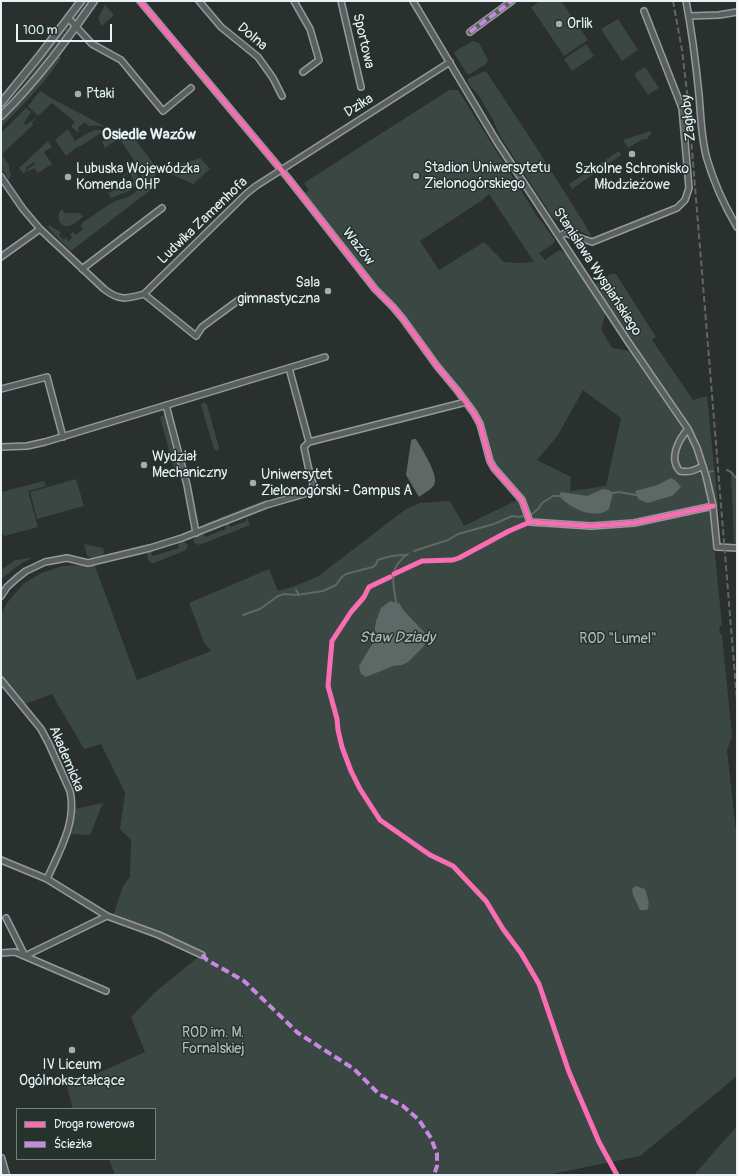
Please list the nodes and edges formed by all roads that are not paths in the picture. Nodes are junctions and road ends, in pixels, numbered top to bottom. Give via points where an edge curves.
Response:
1 (81, 1) edge
2 (94, 1) edge
3 (140, 1) edge
4 (199, 1) edge
5 (294, 1) edge
6 (341, 1) edge
7 (413, 1) edge
8 (512, 1) edge
9 (686, 1) edge
10 (644, 11) dead end
11 (737, 12) edge
12 (689, 16) junction
13 (69, 18) junction
14 (76, 27) junction
15 (470, 32) dead end
16 (450, 62) junction
17 (303, 72) dead end
18 (191, 88) dead end
19 (361, 88) dead end
20 (282, 96) dead end
21 (1, 103) edge
22 (1, 116) edge
23 (281, 169) junction
24 (1, 177) edge
25 (162, 208) dead end
26 (737, 227) edge
27 (40, 229) junction
28 (559, 236) junction
29 (1, 257) edge
30 (82, 269) junction
31 (144, 294) junction
32 (240, 299) dead end
33 (325, 357) dead end
34 (290, 368) junction
35 (1, 389) edge
36 (466, 402) junction
37 (166, 406) junction
38 (688, 428) junction
39 (63, 437) junction
40 (309, 442) junction
41 (1, 447) edge
42 (703, 466) junction
43 (713, 506) junction
44 (196, 532) junction
45 (737, 548) edge
46 (1, 596) edge
47 (1, 680) edge
48 (1, 860) edge
49 (47, 879) junction
50 (107, 916) junction
51 (6, 918) dead end
52 (1, 953) edge
53 (202, 955) dead end
54 (25, 956) junction
55 (106, 991) dead end
56 (1, 1158) edge
57 (6, 1175) edge

1 - 13 street
2 - 14 street
3 - 23 street, Wazów
4 - 20 street, Dolna via 221,27 258,57
5 - 17 street via 308,24 319,60
6 - 19 street, Sportowa
7 - 16 street, Stanisława Wyspiańskiego
8 - 15 street
9 - 12 street, Zagłoby
10 - 28 street via 682,108 689,181 685,200 677,208 592,242 565,233
11 - 12 street via 719,16
12 - 26 street, Zagłoby via 707,159 722,200
13 - 14 street
13 - 21 street
14 - 18 street via 92,44 121,60 163,111
14 - 22 street via 29,86
16 - 23 street, Dzika
16 - 28 street, Stanisława Wyspiańskiego via 493,136
23 - 31 street, Ludwika Zamenhofa via 246,194
23 - 36 street, Wazów via 375,289 403,319
24 - 27 street
25 - 30 street
27 - 29 street
27 - 30 street
28 - 38 street, Stanisława Wyspiańskiego
30 - 31 street via 111,295 126,299
31 - 32 street via 196,336 202,327
33 - 34 street
34 - 37 street
34 - 40 street
35 - 39 street via 47,377
36 - 40 street
36 - 43 street, Wazów via 480,424 490,461 517,493 530,521 591,526 634,523
37 - 39 street
37 - 44 street via 188,489
38 - 42 street, Stanisława Wyspiańskiego
38 - 42 street via 677,448 674,461 680,471 684,472
39 - 41 street via 27,446
40 - 44 street via 304,447 313,484 311,492 270,504
42 - 43 street, Stanisława Wyspiańskiego
43 - 45 street, Stanisława Wyspiańskiego via 717,547
44 - 46 street via 162,544 88,563 67,558 45,562 26,571 7,587
47 - 49 street, Akademicka via 45,736 70,791 70,820 66,837
48 - 49 street
49 - 50 street
50 - 53 street
50 - 54 street
51 - 54 street
52 - 54 street via 14,952
54 - 55 street
56 - 57 street

